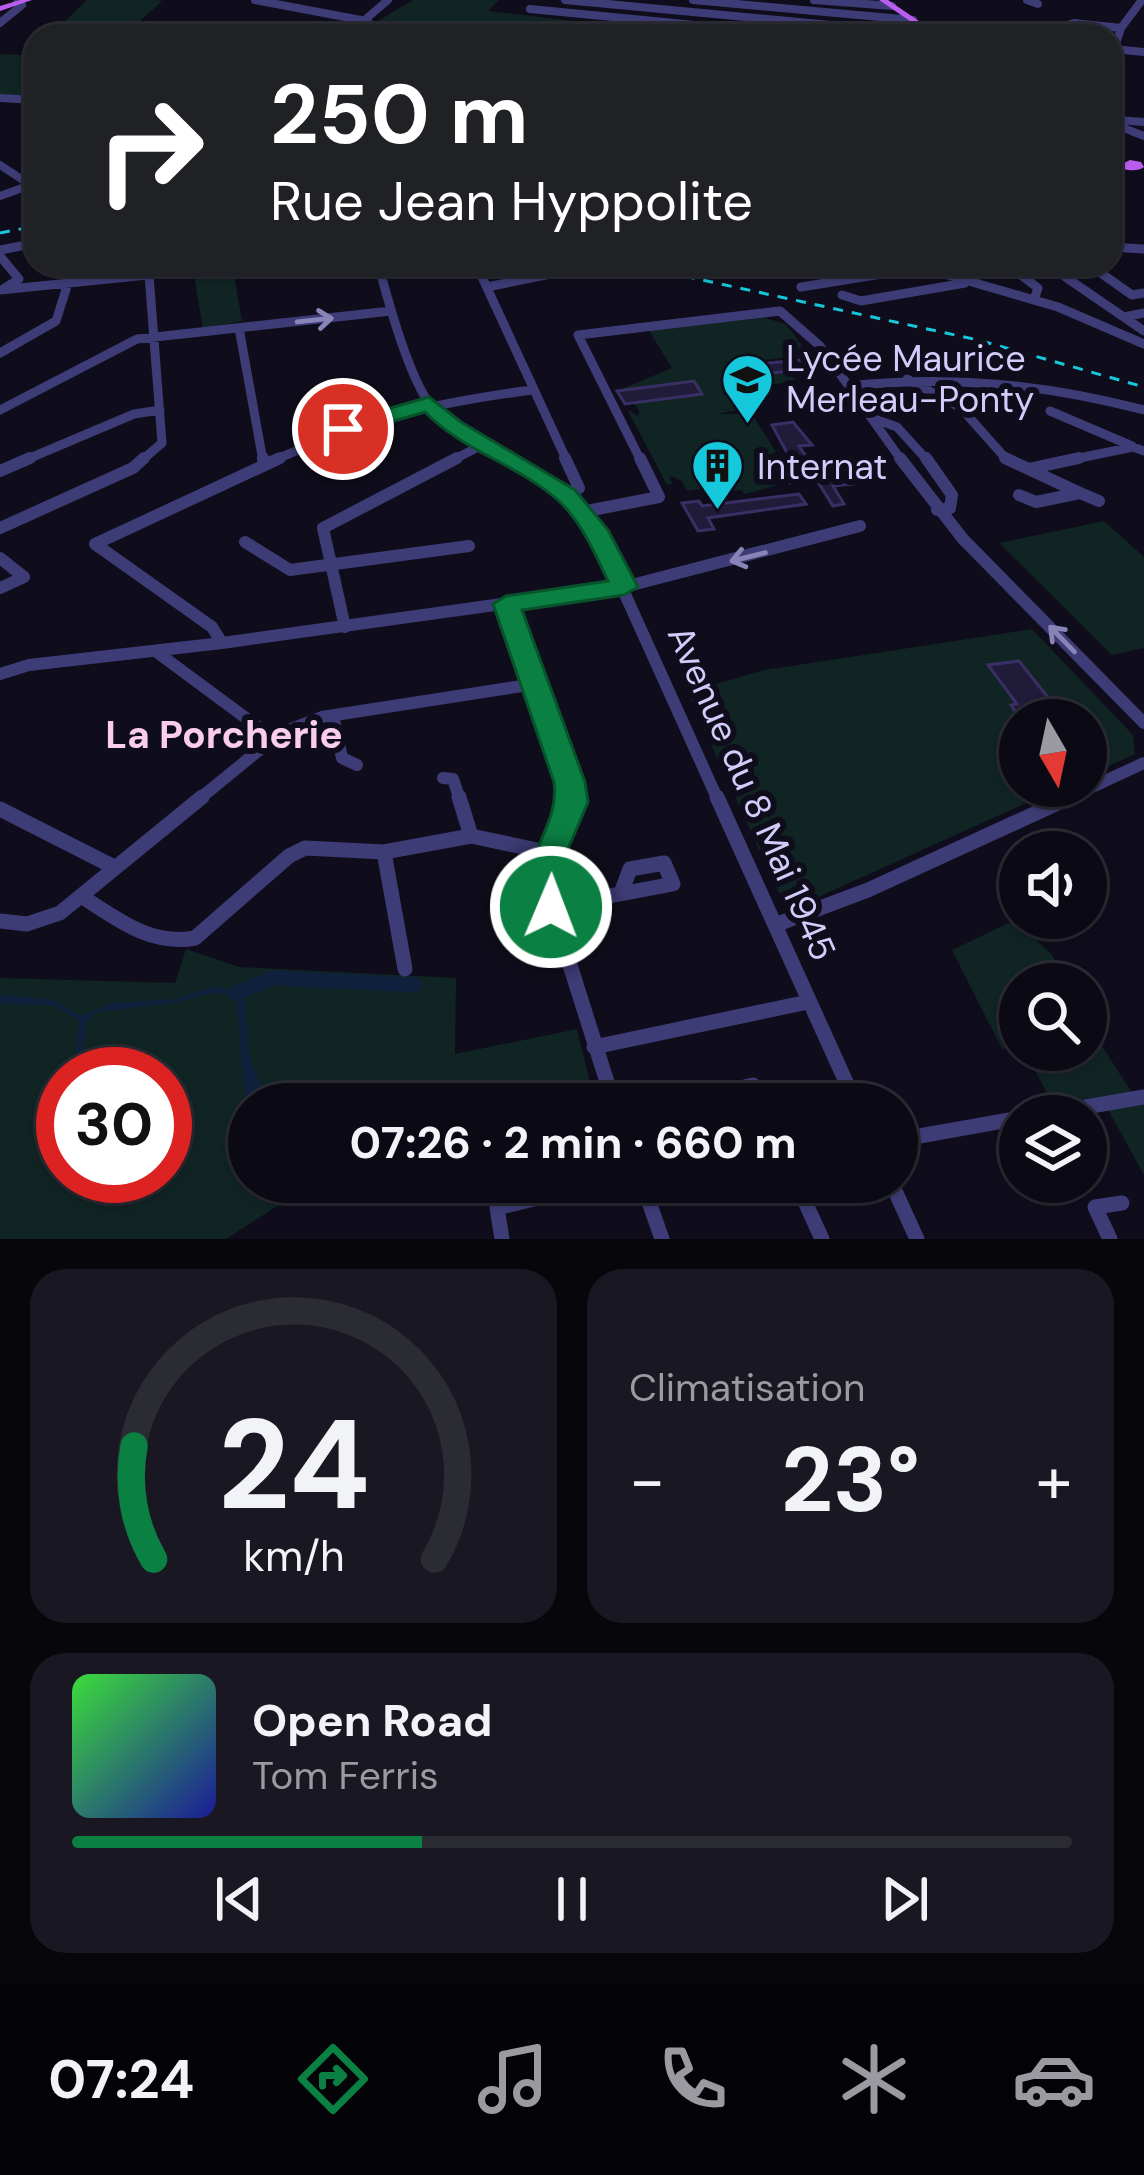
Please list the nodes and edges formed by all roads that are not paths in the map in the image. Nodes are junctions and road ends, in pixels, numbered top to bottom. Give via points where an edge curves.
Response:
1 (255, 0) edge
2 (388, 0) edge
3 (539, 0) edge
4 (565, 0) edge
5 (673, 0) edge
6 (693, 0) edge
7 (784, 0) edge
8 (814, 0) edge
9 (1027, 0) edge
10 (1142, 0) edge
11 (22, 2) edge
12 (887, 3) edge
13 (1038, 4) dead end
14 (777, 8) junction
15 (0, 9) edge
16 (665, 9) junction
17 (365, 19) junction
18 (767, 19) junction
19 (913, 20) junction
20 (655, 21) junction
21 (0, 23) edge
22 (369, 24) edge
23 (652, 24) edge
24 (678, 24) edge
25 (763, 24) edge
26 (817, 24) edge
27 (919, 24) edge
28 (1122, 27) edge
29 (0, 253) edge
30 (139, 276) edge
31 (149, 276) edge
32 (381, 276) edge
33 (482, 276) edge
34 (541, 276) edge
35 (790, 276) edge
36 (878, 276) edge
37 (954, 276) edge
38 (1023, 276) edge
39 (1048, 276) edge
40 (1072, 276) edge
41 (1108, 276) edge
42 (974, 281) junction
43 (1031, 282) junction
44 (68, 283) junction
45 (487, 287) junction
46 (1, 290) edge
47 (1138, 294) edge
48 (842, 296) dead end
49 (1034, 300) junction
50 (391, 311) junction
51 (1144, 313) edge
52 (1124, 317) junction
53 (239, 328) junction
54 (1144, 332) edge
55 (154, 337) junction
56 (1144, 344) edge
57 (0, 353) edge
58 (905, 379) junction
59 (848, 386) junction
60 (532, 390) junction
61 (429, 404) junction
62 (0, 410) edge
63 (160, 410) junction
64 (1144, 410) edge
65 (1050, 411) dead end
66 (872, 418) junction
67 (484, 444) junction
68 (1138, 449) edge
69 (264, 465) junction
70 (1025, 470) junction
71 (0, 471) edge
72 (1080, 493) junction
73 (566, 495) junction
74 (1019, 495) dead end
75 (1099, 501) dead end
76 (937, 510) junction
77 (582, 512) junction
78 (860, 526) dead end
79 (0, 528) edge
80 (245, 542) dead end
81 (469, 546) dead end
82 (0, 558) edge
83 (330, 566) junction
84 (624, 587) junction
85 (0, 588) edge
86 (506, 604) junction
87 (344, 627) junction
88 (222, 643) junction
89 (157, 652) junction
90 (0, 674) edge
91 (535, 684) junction
92 (333, 716) junction
93 (1144, 723) edge
94 (273, 739) junction
95 (1144, 763) edge
96 (357, 765) dead end
97 (443, 778) dead end
98 (0, 809) edge
99 (471, 836) junction
100 (384, 852) junction
101 (551, 853) junction
102 (114, 867) junction
103 (621, 893) dead end
104 (81, 896) junction
105 (551, 907) junction
106 (0, 921) edge
107 (775, 926) junction
108 (405, 969) dead end
109 (808, 1002) junction
110 (594, 1047) junction
111 (607, 1083) edge
112 (846, 1083) edge
113 (1144, 1097) edge
114 (1107, 1103) edge
115 (999, 1122) edge
116 (918, 1136) edge
117 (517, 1203) edge
118 (649, 1203) edge
119 (806, 1203) edge
120 (901, 1203) edge
121 (1122, 1203) dead end
122 (502, 1239) edge
123 (662, 1239) edge
124 (822, 1239) edge
125 (917, 1239) edge
126 (1111, 1239) edge

1 - 17 street
2 - 17 street
3 - 20 street via 530,9
4 - 16 street
5 - 16 street
6 - 14 street
7 - 14 street
8 - 12 street
9 - 13 street
10 - 28 street
11 - 15 main road
11 - 21 street
12 - 19 main road
14 - 18 street
14 - 19 street
16 - 18 street
16 - 20 street
17 - 22 street
18 - 25 street
18 - 26 street
19 - 27 main road
20 - 23 street
20 - 24 street
29 - 46 street via 19,278
30 - 44 street
31 - 55 street
32 - 50 street
33 - 45 street
34 - 45 street
35 - 36 street via 799,290
37 - 42 street
38 - 43 street
39 - 43 street
40 - 52 street
41 - 47 street
42 - 48 street via 861,301
42 - 49 street
43 - 49 street via 1040,293
44 - 46 street
44 - 57 street via 60,320
45 - 60 street
49 - 56 street
53 -> 50 street
50 - 61 street
51 - 52 street
52 - 54 street
53 - 55 street
53 - 69 street
55 - 62 street via 109,350
55 - 63 street
58 - 59 street
58 - 64 street via 1021,382
58 - 70 street via 956,404 1004,459
59 - 66 street
59 - 77 street via 783,307 578,335 659,497
60 - 61 street
60 - 73 street via 578,488
61 - 67 street, Avenue du 8 Mai 1945
61 - 69 street via 343,429
63 - 71 street
63 - 79 street via 162,443 149,459
65 - 68 street
66 - 76 street
66 - 76 street via 901,429 952,495 950,508
67 - 73 street, Avenue du 8 Mai 1945
67 - 83 street via 326,525
68 - 70 street
69 - 88 street via 95,544 212,627
70 - 72 street
72 - 74 street via 1036,502
72 - 75 street
73 - 77 street, Avenue du 8 Mai 1945
93 -> 76 street
77 - 84 street, Avenue du 8 Mai 1945
78 -> 84 street
80 - 83 street via 283,568
81 - 83 street
82 - 85 street via 24,577
83 - 87 street
84 - 86 street
84 - 107 street, Avenue du 8 Mai 1945
86 - 87 street
86 - 91 street
87 - 88 street
88 - 89 street
89 - 90 street
89 - 94 street
91 - 92 street
91 - 101 street via 572,802
92 - 94 street
92 - 96 street via 342,758
94 - 102 street
95 - 107 street
97 - 99 street via 453,779
98 - 102 street
99 - 100 street
99 - 101 street
100 - 104 street via 305,848 195,938 177,942 158,940
100 - 108 street
101 - 105 street via 544,868
102 - 104 street
103 - 105 street
104 - 106 street via 40,922
105 - 110 street
107 - 109 street, Avenue du 8 Mai 1945
109 - 110 street
109 - 112 street, Avenue du 8 Mai 1945
110 - 111 street
113 - 114 street
115 - 116 street
117 - 122 street via 497,1208
118 - 123 street
119 - 124 street
120 - 125 street
121 - 126 street via 1096,1208

